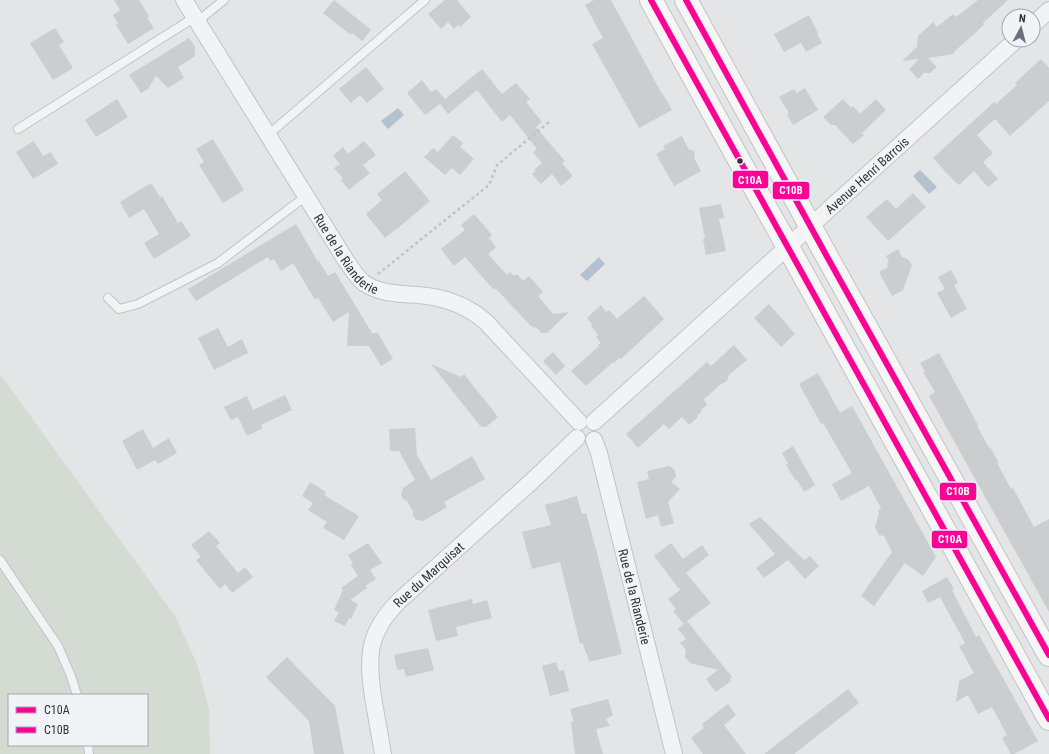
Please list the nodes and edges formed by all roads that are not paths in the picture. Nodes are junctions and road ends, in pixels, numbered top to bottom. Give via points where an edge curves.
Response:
1 (184, 0) edge
2 (224, 0) edge
3 (425, 0) edge
4 (651, 0) edge
5 (686, 0) edge
6 (1049, 10) edge
7 (1041, 18) edge
8 (196, 19) junction
9 (1007, 48) edge
10 (18, 129) dead end
11 (268, 135) junction
12 (306, 196) junction
13 (810, 226) junction
14 (788, 247) junction
15 (108, 298) dead end
16 (586, 422) junction
17 (577, 438) junction
18 (594, 440) junction
19 (0, 560) edge
20 (1049, 655) edge
21 (77, 694) edge
22 (1049, 719) edge
23 (383, 754) edge
24 (674, 754) edge

1 - 8 street, Rue de la Rianderie
2 - 8 lane
3 - 11 lane
4 - 14 main road
5 - 13 main road
6 - 7 street
8 - 10 lane
8 - 11 street, Rue de la Rianderie
9 - 13 street, Avenue Henri Barrois
11 - 12 street, Rue de la Rianderie
12 - 15 lane via 218,263 138,304 119,309
12 - 16 street, Rue de la Rianderie via 345,259 365,284 385,292 448,300 479,315
13 - 14 street, Avenue Henri Barrois
13 - 20 main road
14 - 16 street, Avenue Henri Barrois
14 - 22 main road
16 - 17 street via 576,426
16 - 18 street via 598,428
17 - 18 street via 585,443
17 - 23 street, Rue du Marquisat via 399,601 380,625 373,642 370,661
18 - 24 street, Rue de la Rianderie
19 - 21 lane via 58,646

